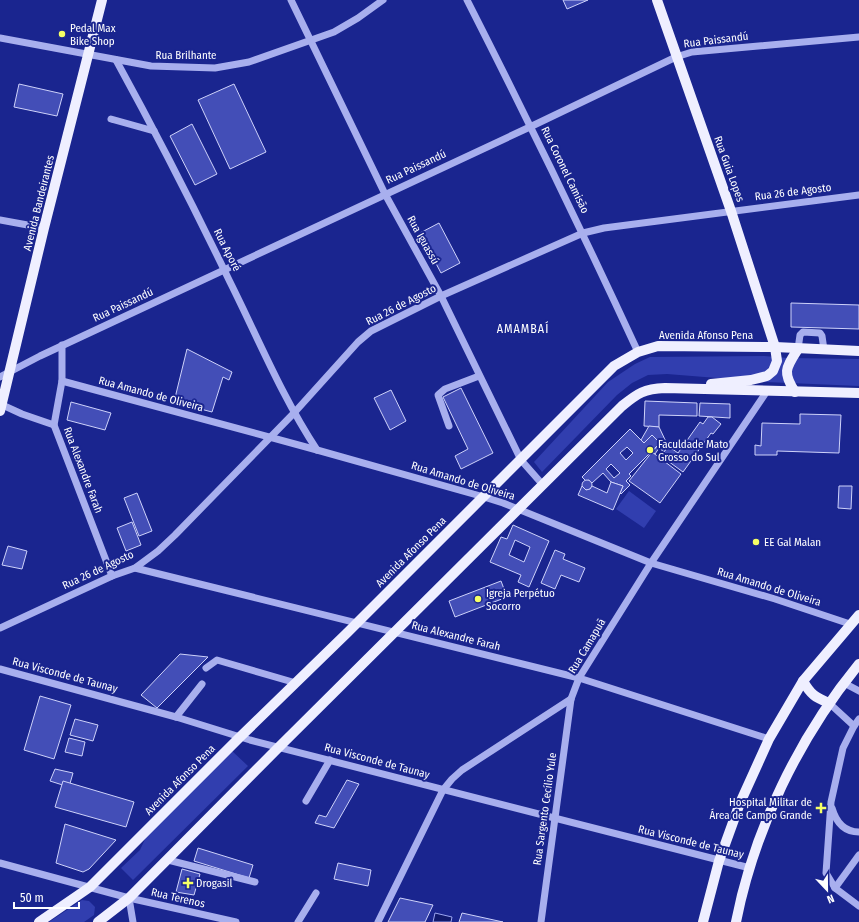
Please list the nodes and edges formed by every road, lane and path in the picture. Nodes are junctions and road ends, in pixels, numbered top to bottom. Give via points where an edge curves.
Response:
1 (102, 0) edge
2 (290, 0) edge
3 (383, 0) edge
4 (467, 0) edge
5 (657, 0) edge
6 (859, 37) edge
7 (0, 38) edge
8 (311, 41) junction
9 (88, 55) junction
10 (676, 56) junction
11 (116, 60) junction
12 (111, 120) dead end
13 (532, 126) junction
14 (154, 131) junction
15 (385, 194) junction
16 (859, 194) edge
17 (732, 211) junction
18 (0, 220) edge
19 (44, 228) junction
20 (583, 233) junction
21 (224, 269) junction
22 (441, 296) junction
23 (62, 345) junction
24 (775, 347) junction
25 (798, 349) junction
26 (824, 350) junction
27 (859, 351) edge
28 (638, 352) junction
29 (5, 375) edge
30 (479, 376) junction
31 (62, 381) junction
32 (665, 388) junction
33 (767, 391) junction
34 (795, 392) junction
35 (859, 393) edge
36 (1, 407) edge
37 (294, 414) junction
38 (54, 425) junction
39 (449, 426) dead end
40 (271, 438) junction
41 (317, 450) junction
42 (520, 460) junction
43 (543, 485) junction
44 (484, 497) junction
45 (518, 510) junction
46 (651, 563) junction
47 (135, 568) junction
48 (112, 576) junction
49 (859, 615) edge
50 (357, 622) junction
51 (850, 624) junction
52 (0, 628) edge
53 (395, 632) junction
54 (859, 664) edge
55 (206, 668) dead end
56 (0, 669) edge
57 (579, 678) junction
58 (803, 681) junction
59 (296, 682) junction
60 (844, 683) junction
61 (202, 684) dead end
62 (859, 691) edge
63 (571, 699) junction
64 (829, 703) junction
65 (176, 717) junction
66 (859, 719) edge
67 (854, 726) junction
68 (240, 737) junction
69 (769, 739) junction
70 (279, 747) junction
71 (330, 760) junction
72 (443, 790) junction
73 (306, 801) dead end
74 (831, 802) junction
75 (555, 818) junction
76 (859, 832) edge
77 (859, 855) edge
78 (168, 860) junction
79 (719, 861) junction
80 (0, 863) edge
81 (750, 868) junction
82 (256, 882) dead end
83 (90, 887) junction
84 (835, 888) junction
85 (316, 893) dead end
86 (129, 898) junction
87 (859, 906) edge
88 (39, 922) edge
89 (98, 922) edge
90 (133, 922) edge
91 (236, 922) edge
92 (298, 922) edge
93 (378, 922) edge
94 (541, 922) edge
95 (703, 922) edge
96 (736, 922) edge

1 - 9 main road, Avenida Bandeirantes
2 - 8 street, Rua Iguassú
3 - 8 street, Rua Brilhante via 334,32
4 - 13 street, Rua Coronel Camisão
5 - 10 main road, Rua Guia Lopes
6 - 10 street, Rua Paissandú via 692,52
7 - 9 street, Rua Brilhante
8 - 11 street, Rua Brilhante via 249,62 215,68 151,66
8 - 15 street, Rua Iguassú
9 - 11 street, Rua Brilhante
9 - 19 main road, Avenida Bandeirantes
10 - 13 street, Rua Paissandú
10 - 17 main road, Rua Guia Lopes
11 - 14 street, Rua Aporé
12 - 14 street
13 - 15 street, Rua Paissandú
13 - 20 street, Rua Coronel Camisão
14 - 21 street, Rua Aporé
15 - 21 street, Rua Paissandú
15 - 22 street, Rua Iguassú
16 - 17 street, Rua 26 de Agosto
17 - 20 street, Rua 26 de Agosto
17 - 24 main road, Rua Guia Lopes
18 - 19 street
19 - 29 main road, Avenida Bandeirantes
20 - 22 street, Rua 26 de Agosto
20 - 28 street, Rua Coronel Camisão
21 - 23 street, Rua Paissandú
21 - 37 street, Rua Aporé
22 - 30 street, Rua Iguassú
22 - 37 street, Rua 26 de Agosto via 388,322 358,342
23 - 29 street, Rua Paissandú
23 - 31 street, Rua Alexandre Farah
24 - 25 main road, Avenida Afonso Pena
24 - 28 main road, Avenida Afonso Pena via 658,346
24 - 32 main road, Rua Guia Lopes via 777,361 767,376 751,380
25 - 26 main road, Avenida Afonso Pena
25 - 26 street via 800,335 803,332 820,333
25 - 34 main road via 787,372 787,380
26 - 27 main road, Avenida Afonso Pena
28 - 42 main road, Avenida Afonso Pena via 614,366
29 - 36 main road, Avenida Bandeirantes
30 - 39 street via 445,389 438,395
30 - 42 street, Rua Iguassú
31 - 38 street, Rua Alexandre Farah
31 - 40 street, Rua Amando de Oliveira
32 - 33 main road
32 - 43 main road via 651,389 638,394 622,406
33 - 34 main road
33 - 46 street, Rua Camapuã
34 - 35 main road
36 - 38 street
37 - 40 street, Rua 26 de Agosto
37 - 41 street, Rua Aporé
38 - 48 street, Rua Alexandre Farah
40 - 41 street, Rua Amando de Oliveira
40 - 47 street, Rua 26 de Agosto via 175,536
41 - 44 street, Rua Amando de Oliveira
42 - 43 street, Rua Iguassú
42 - 44 main road, Avenida Afonso Pena
43 - 45 main road
44 - 45 street, Rua Amando de Oliveira
44 - 50 main road, Avenida Afonso Pena
45 - 46 street, Rua Amando de Oliveira
45 - 53 main road
46 - 51 street, Rua Amando de Oliveira via 776,599
46 - 57 street, Rua Camapuã
47 - 48 street, Rua 26 de Agosto
47 - 50 street, Rua Alexandre Farah
48 - 52 street, Rua 26 de Agosto
49 - 51 main road
50 - 53 street, Rua Alexandre Farah
50 - 59 main road, Avenida Afonso Pena
51 - 58 main road
53 - 57 street, Rua Alexandre Farah
53 - 70 main road
54 - 60 main road
55 - 59 street via 217,660
56 - 65 street, Rua Visconde de Taunay
57 - 63 street, Rua Camapuã
57 - 69 street, Rua Alexandre Farah
58 - 64 main road via 811,694
58 - 69 main road
59 - 68 main road, Avenida Afonso Pena
60 - 62 street
60 - 64 main road
61 - 65 street
63 - 72 street via 462,770
63 - 75 street, Rua Sargento Cecílio Yule
64 - 67 street
64 - 81 main road via 776,798
65 - 68 street, Rua Visconde de Taunay
66 - 67 street
67 - 74 street via 843,748
68 - 70 street, Rua Visconde de Taunay
68 - 83 main road, Avenida Afonso Pena
69 - 79 main road via 740,803
70 - 71 street, Rua Visconde de Taunay
70 - 78 main road
71 - 72 street, Rua Visconde de Taunay
71 - 73 street
72 - 75 street, Rua Visconde de Taunay
72 - 93 street
74 - 76 street via 835,817 843,828
74 - 84 street via 826,874
75 - 79 street, Rua Visconde de Taunay
75 - 94 street, Rua Sargento Cecílio Yule
77 - 84 street
78 - 82 street
78 - 86 main road
79 - 81 street, Rua Visconde de Taunay
79 - 95 main road
80 - 83 street, Rua Terenos
81 - 96 main road
83 - 86 street, Rua Terenos
83 - 88 main road, Avenida Afonso Pena
84 - 87 street
85 - 92 street
86 - 89 main road
86 - 90 street
86 - 91 street, Rua Terenos

